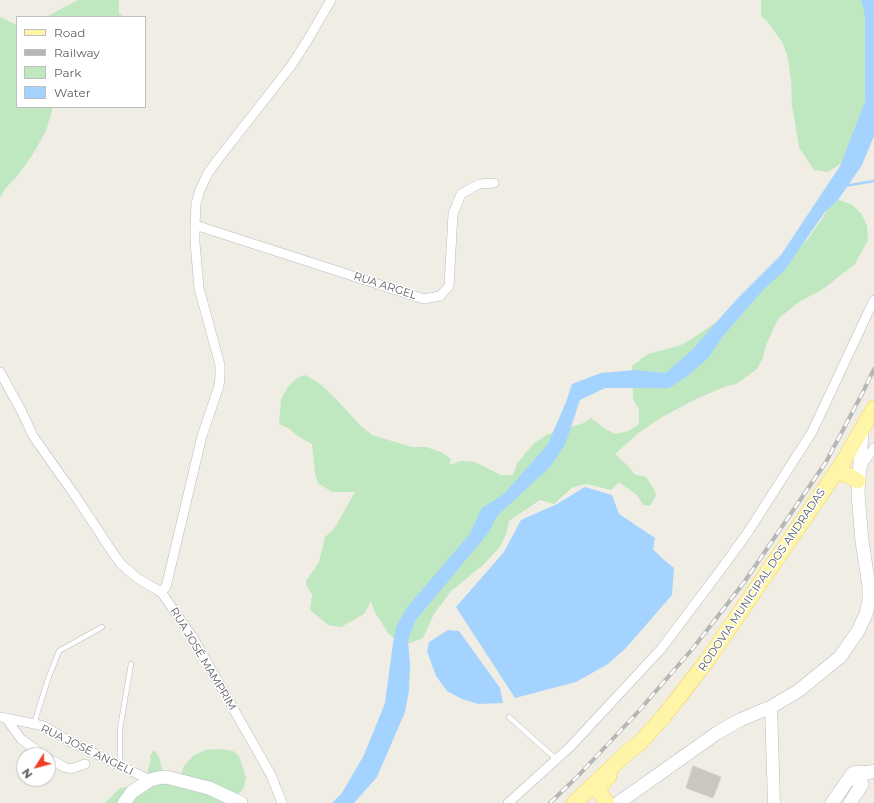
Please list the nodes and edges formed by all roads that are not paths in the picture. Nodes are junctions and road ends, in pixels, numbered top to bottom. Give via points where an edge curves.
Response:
1 (331, 0) edge
2 (494, 183) dead end
3 (195, 225) junction
4 (874, 300) edge
5 (0, 372) edge
6 (874, 408) edge
7 (862, 430) junction
8 (874, 448) edge
9 (836, 472) junction
10 (858, 478) junction
11 (161, 592) junction
12 (102, 628) dead end
13 (131, 664) dead end
14 (771, 707) junction
15 (3, 717) edge
16 (509, 717) dead end
17 (34, 724) junction
18 (32, 747) edge
19 (634, 747) junction
20 (556, 760) junction
21 (56, 762) edge
22 (85, 764) dead end
23 (120, 766) junction
24 (874, 771) edge
25 (874, 777) edge
26 (150, 780) junction
27 (848, 780) junction
28 (603, 798) edge
29 (124, 803) edge
30 (242, 803) edge
31 (282, 803) edge
32 (508, 803) edge
33 (574, 803) edge
34 (588, 803) edge
35 (618, 803) edge
36 (774, 803) edge
37 (832, 803) edge
38 (850, 803) edge
39 (854, 803) edge

1 - 3 street via 291,66 208,173 196,204
2 - 3 street, RUA ARGEL via 479,184 461,194 453,214 449,286 440,296 424,299
3 - 11 street via 199,288 220,365 220,376 202,436 166,587
4 - 20 street via 812,432 748,532 661,649
5 - 11 street, RUA JOSÉ MAMPRIM via 33,436 121,564
6 - 7 main road, RODOVIA MUNICIPAL DOS ANDRADAS
7 - 9 main road, RODOVIA MUNICIPAL DOS ANDRADAS
7 - 10 main road
8 - 10 street via 864,462
9 - 10 main road
9 - 19 main road, RODOVIA MUNICIPAL DOS ANDRADAS via 706,662 664,716
10 - 14 main road via 862,541 869,586 866,614 840,657 798,691
11 - 31 street, RUA JOSÉ MAMPRIM via 192,636 271,775
12 - 17 lane via 59,651
13 - 23 lane via 120,729
14 - 35 main road via 717,733
14 - 36 street
15 - 17 street, RUA JOSÉ ANGELI
15 - 18 street via 21,739
16 - 20 lane
17 - 23 street, RUA JOSÉ ANGELI via 44,726
19 - 28 main road, RODOVIA MUNICIPAL DOS ANDRADAS via 637,754
19 - 33 main road, RODOVIA MUNICIPAL DOS ANDRADAS
20 - 32 street
21 - 22 street via 71,769
23 - 26 street, RUA JOSÉ ANGELI
24 - 27 main road via 853,773
25 - 39 main road
26 - 29 main road via 132,792
26 - 30 main road via 166,777 188,782
27 - 37 main road
27 - 38 main road via 856,778 862,784
28 - 34 main road, RODOVIA MUNICIPAL DOS ANDRADAS

